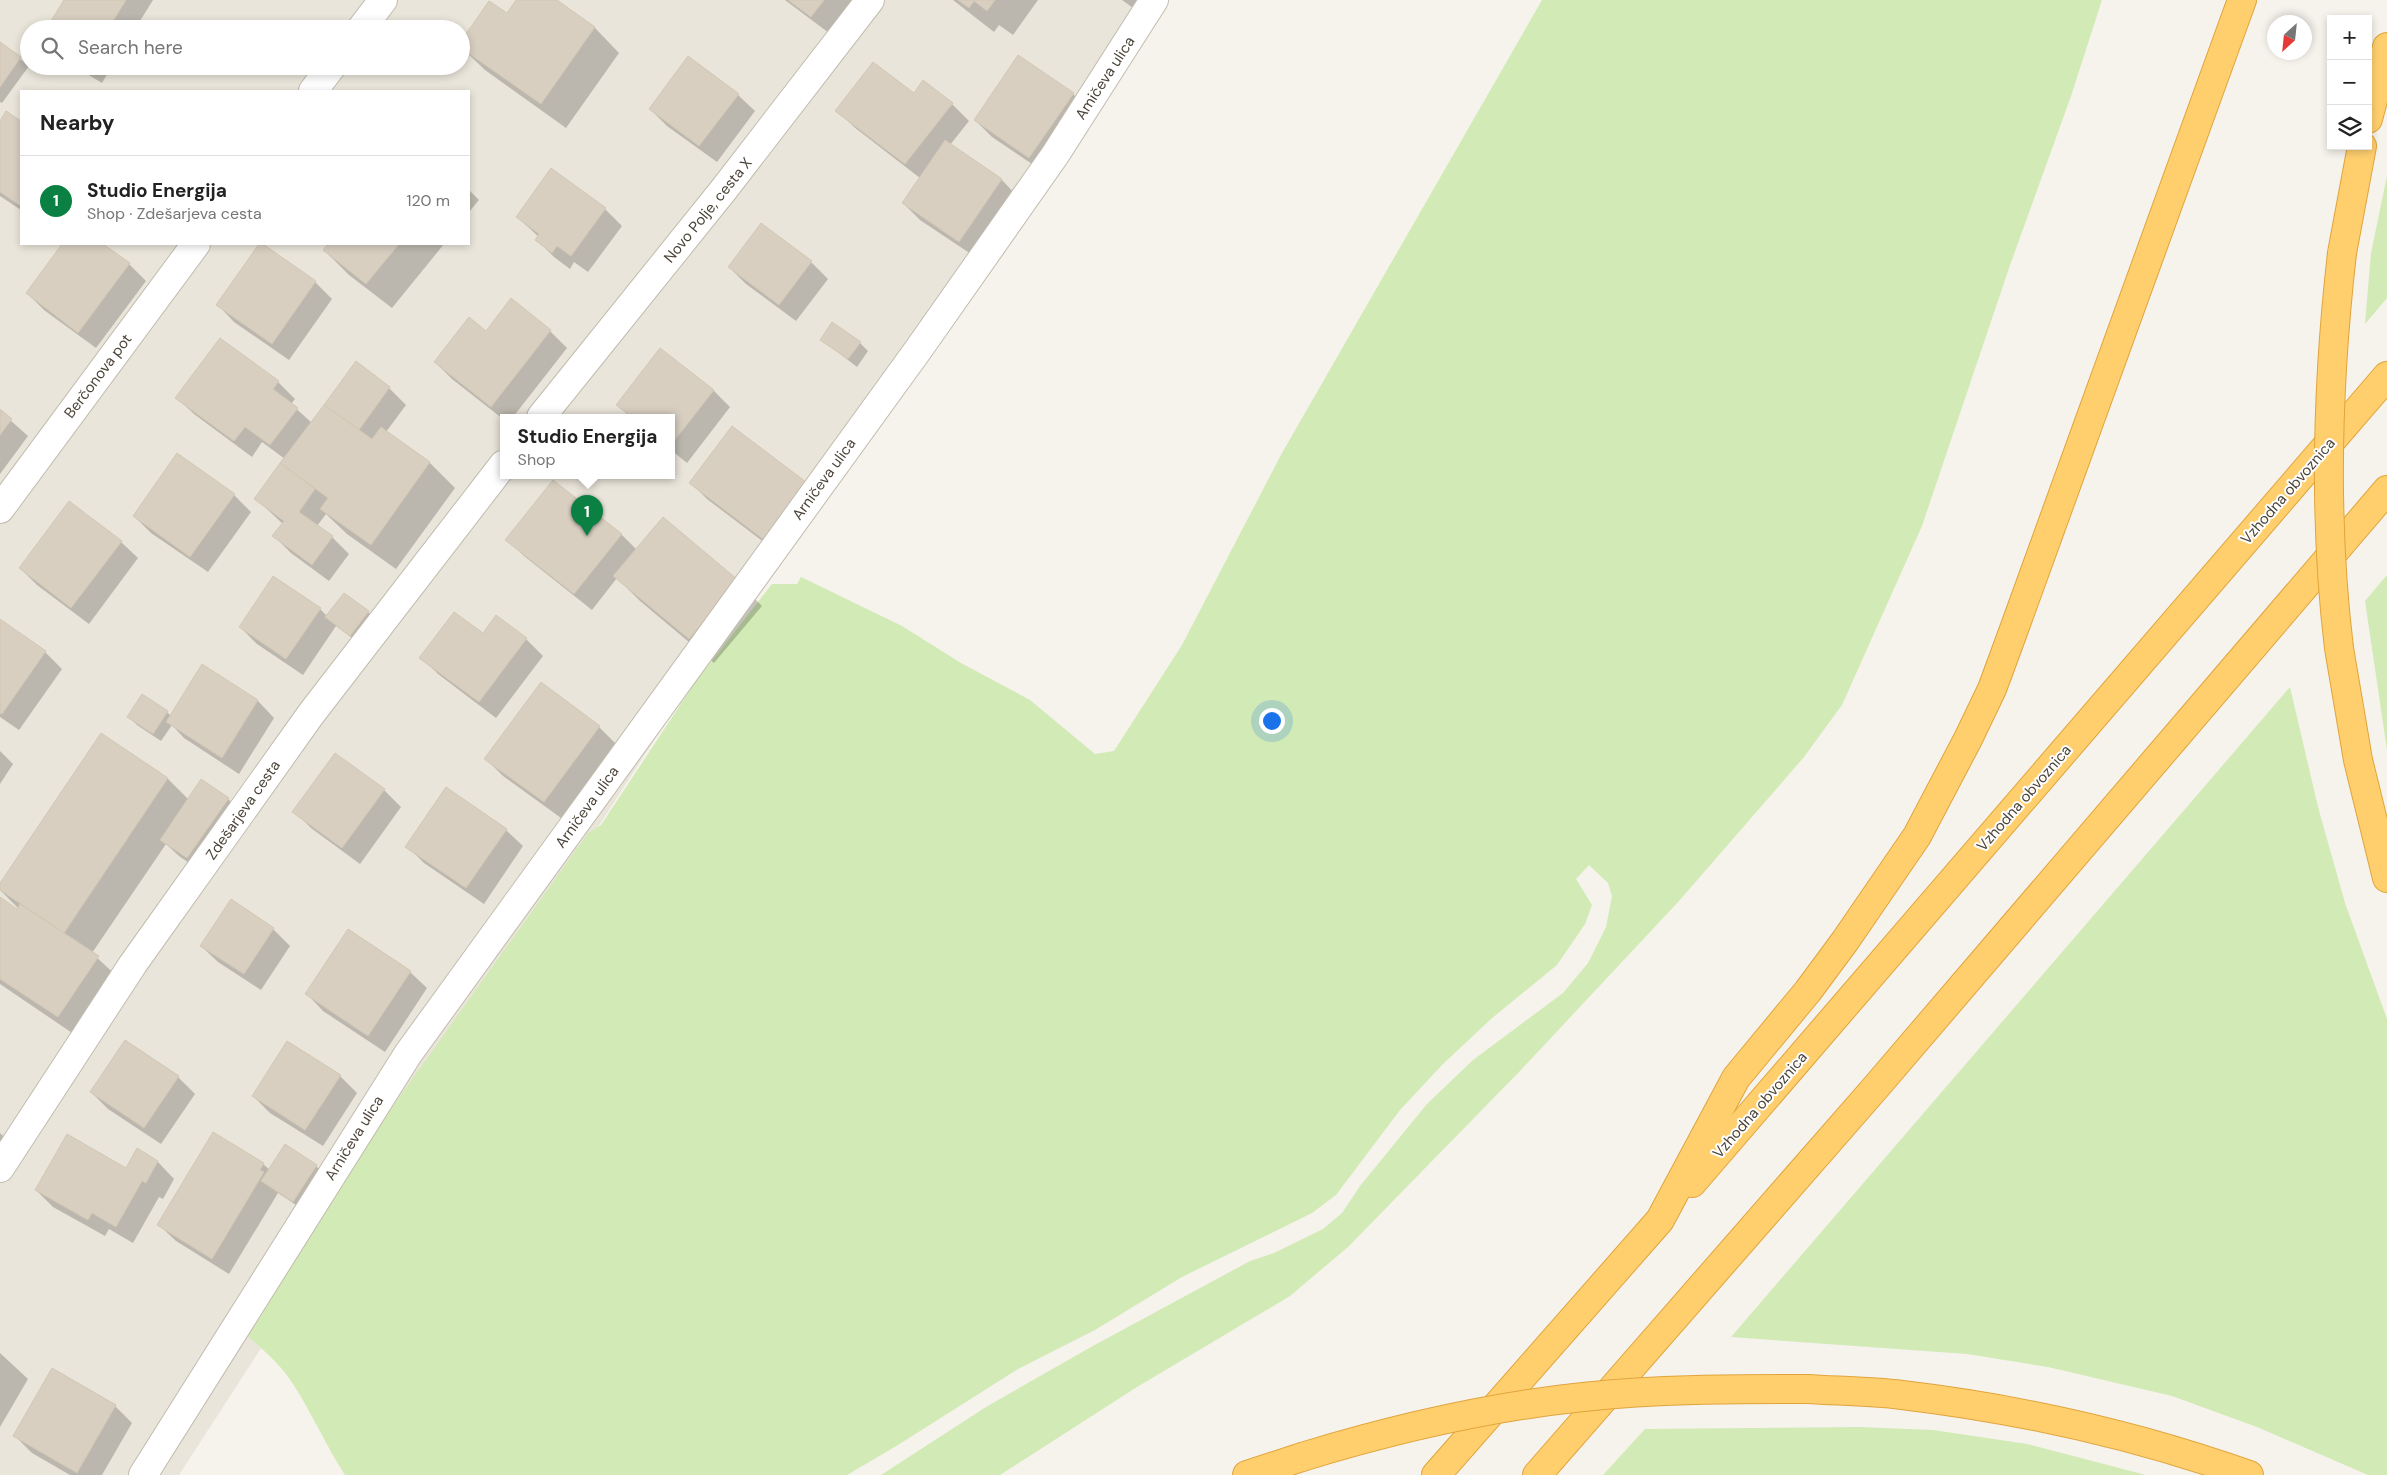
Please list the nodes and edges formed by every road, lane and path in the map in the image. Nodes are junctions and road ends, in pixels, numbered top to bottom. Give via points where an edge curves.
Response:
1 (383, 0) edge
2 (870, 0) edge
3 (1154, 0) edge
4 (2242, 0) edge
5 (368, 20) edge
6 (2387, 47) edge
7 (325, 75) edge
8 (314, 90) edge
9 (2372, 105) edge
10 (2361, 150) edge
11 (1055, 156) joint
12 (195, 245) edge
13 (2387, 376) edge
14 (543, 414) edge
15 (500, 469) edge
16 (2387, 490) edge
17 (0, 509) edge
18 (2387, 878) edge
19 (0, 1168) edge
20 (1660, 1220) junction
21 (144, 1475) edge
22 (1248, 1475) edge
23 (1436, 1475) edge
24 (1537, 1475) edge
25 (2249, 1475) edge

1 - 5 street
2 - 14 street, Novo Polje, cesta X via 732,181
3 - 11 street, Amičeva ulica
4 - 20 highway via 1992,689 1917,836 1808,991 1736,1078
6 - 9 highway
7 - 8 street
10 - 18 highway, bridge via 2342,253 2333,329 2328,506 2335,612 2358,760
11 - 21 street, Arničeva ulica via 408,1054
12 - 17 street, Berčonova pot
13 - 20 highway, Vzhodna obvoznica
15 - 19 street, Zdešarjeva cesta via 310,714 133,964
16 - 24 highway via 1876,1087
20 - 23 highway
22 - 25 highway, bridge via 1358,1440 1475,1413 1583,1397 1692,1389 1807,1388 1900,1395 2000,1409 2097,1429

